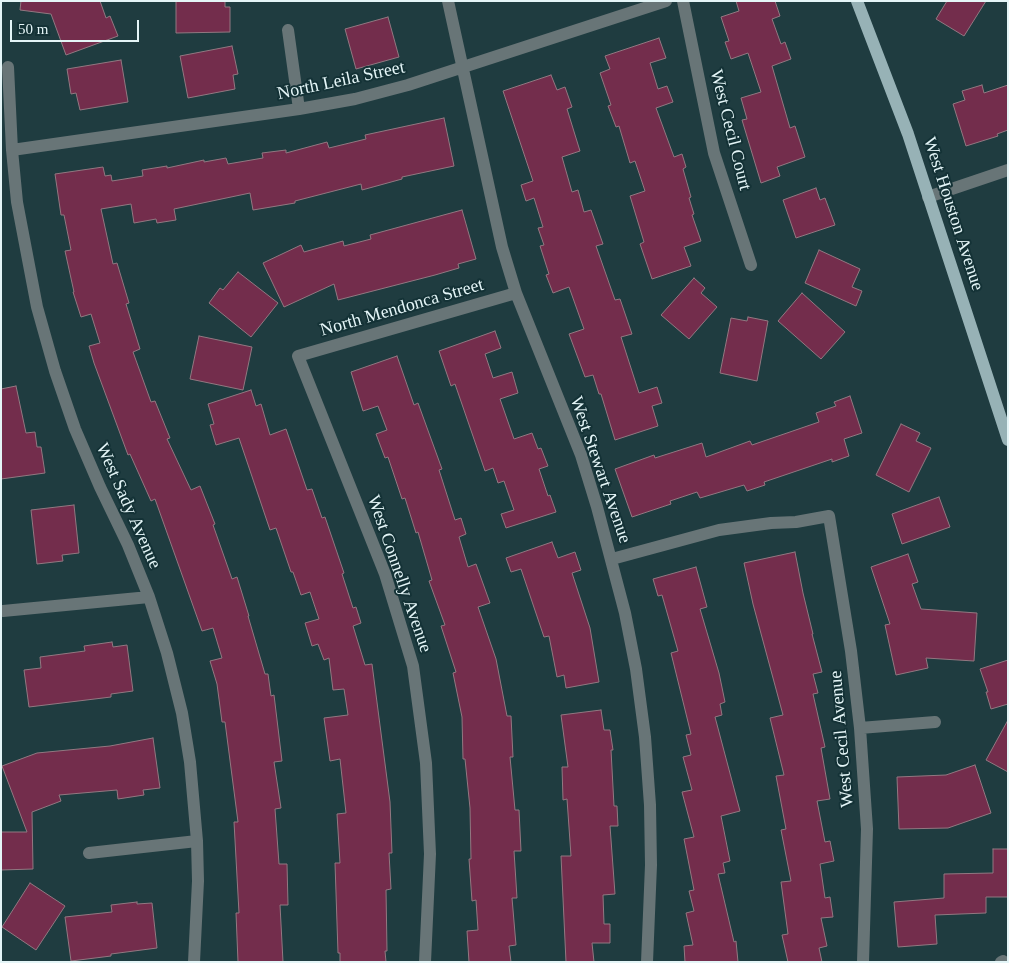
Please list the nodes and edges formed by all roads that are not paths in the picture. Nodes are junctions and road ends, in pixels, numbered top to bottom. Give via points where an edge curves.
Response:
1 (448, 1) edge
2 (666, 1) edge
3 (682, 1) edge
4 (857, 1) edge
5 (288, 30) dead end
6 (8, 67) dead end
7 (462, 68) junction
8 (299, 109) junction
9 (12, 150) junction
10 (1008, 170) edge
11 (928, 197) junction
12 (751, 265) dead end
13 (516, 293) junction
14 (298, 356) joint
15 (1008, 440) edge
16 (612, 559) junction
17 (149, 597) junction
18 (3, 610) dead end
19 (935, 722) dead end
20 (860, 728) junction
21 (197, 841) junction
22 (89, 852) dead end
23 (194, 962) edge
24 (426, 962) edge
25 (647, 962) edge
26 (863, 962) edge

1 - 7 street, West Stewart Avenue
2 - 7 street, North Leila Street
3 - 12 street, West Cecil Court via 714,153
4 - 11 main road, West Houston Avenue via 908,134
5 - 8 street
6 - 9 street, West Sady Avenue
7 - 8 street, North Leila Street via 355,99
7 - 13 street, West Stewart Avenue via 490,198
8 - 9 street, North Leila Street
9 - 17 street, West Sady Avenue via 26,254 55,371 75,430
10 - 11 street
11 - 15 main road, West Houston Avenue
13 - 14 street, North Mendonca Street
13 - 16 street, West Stewart Avenue via 580,455
14 - 24 street, West Connelly Avenue via 385,574 413,666 426,764 430,854
16 - 20 street, West Cecil Avenue via 719,530 829,516
16 - 25 street, West Stewart Avenue via 636,668 645,737 651,865
17 - 18 street
17 - 21 street, West Sady Avenue via 182,713
19 - 20 street
20 - 26 street, West Cecil Avenue via 866,829
21 - 22 street
21 - 23 street, West Sady Avenue

